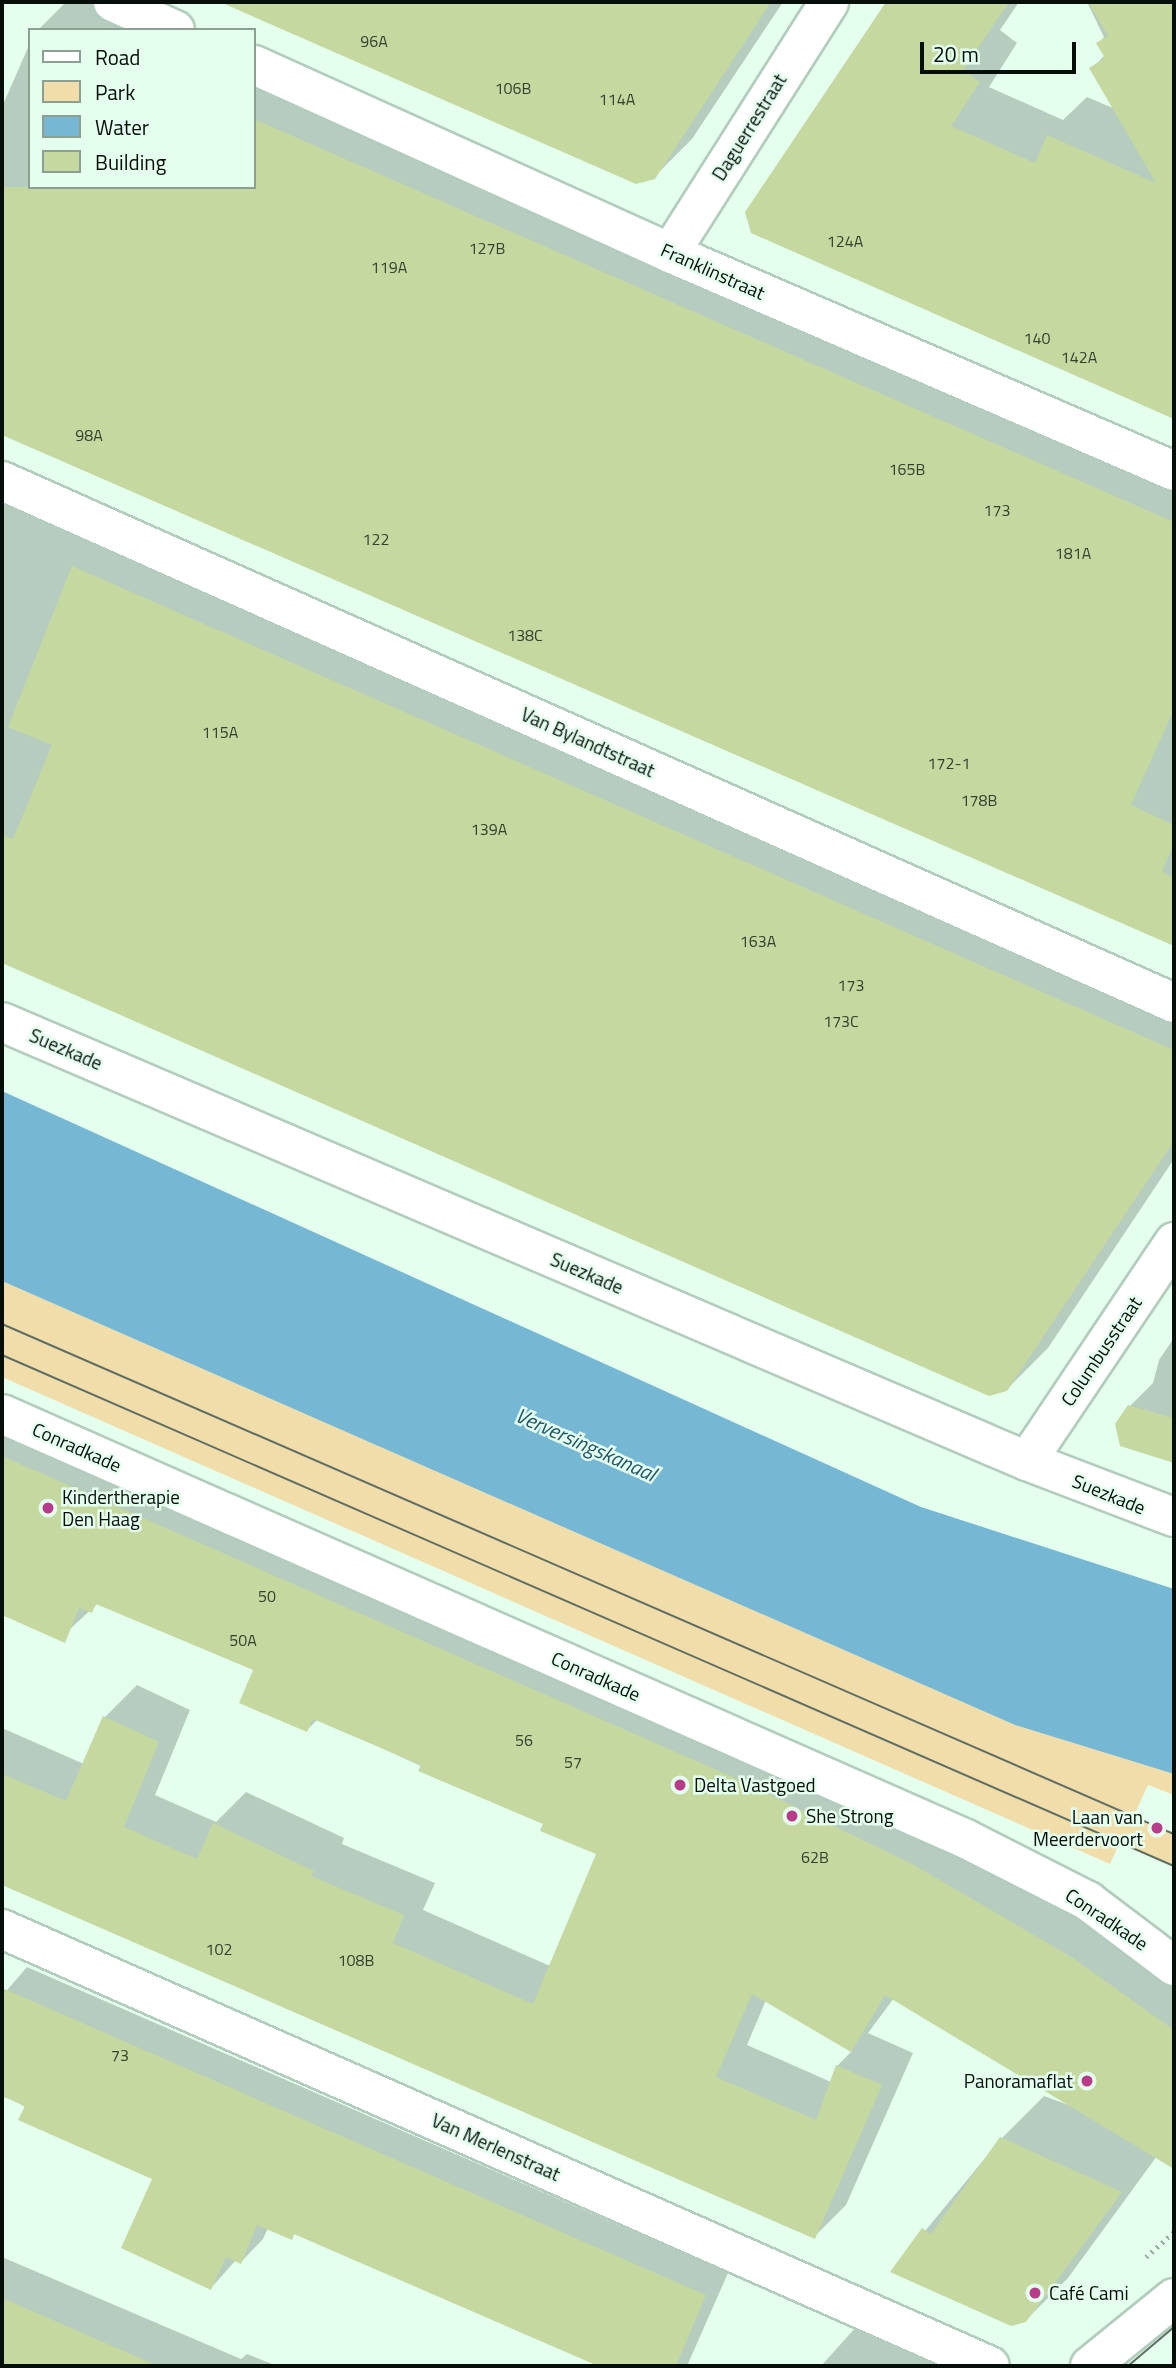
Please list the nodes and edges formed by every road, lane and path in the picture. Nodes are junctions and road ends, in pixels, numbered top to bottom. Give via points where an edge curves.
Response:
1 (113, 2) edge
2 (828, 2) edge
3 (171, 28) edge
4 (256, 66) edge
5 (670, 253) junction
6 (1174, 471) edge
7 (2, 481) edge
8 (1174, 1003) edge
9 (2, 1022) edge
10 (1174, 1242) edge
11 (2, 1414) edge
12 (1027, 1461) junction
13 (1174, 1517) edge
14 (2, 1928) edge
15 (1174, 1966) edge
16 (1174, 2298) edge
17 (990, 2366) edge
18 (1090, 2366) edge

1 - 3 street
2 - 5 street, Daguerrestraat
4 - 5 street, Franklinstraat
5 - 6 street, Franklinstraat
7 - 8 street, Van Bylandtstraat
9 - 12 street, Suezkade
10 - 12 street, Columbusstraat
11 - 15 street, Conradkade via 966,1839 1088,1901
12 - 13 street, Suezkade
14 - 17 street, Van Merlenstraat
16 - 18 street

